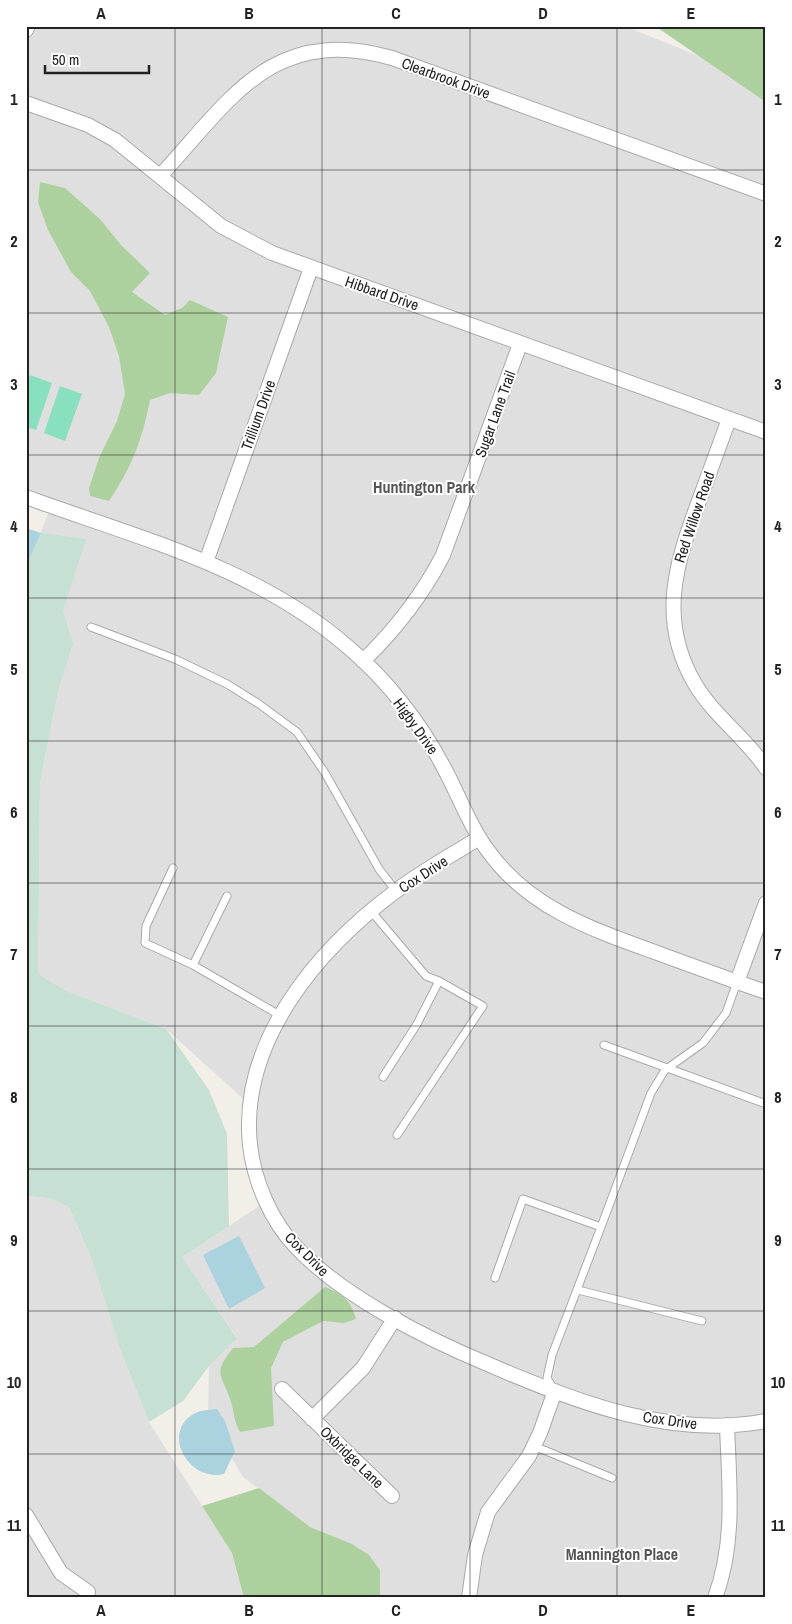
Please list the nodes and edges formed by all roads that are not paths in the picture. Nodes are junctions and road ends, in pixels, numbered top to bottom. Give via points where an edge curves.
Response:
1 (28, 26) edge
2 (26, 30) edge
3 (26, 103) edge
4 (160, 176) junction
5 (766, 194) edge
6 (311, 268) junction
7 (520, 344) junction
8 (729, 419) junction
9 (766, 432) edge
10 (26, 497) edge
11 (206, 562) junction
12 (90, 627) dead end
13 (363, 661) junction
14 (766, 768) edge
15 (479, 838) junction
16 (173, 868) dead end
17 (396, 891) junction
18 (227, 896) dead end
19 (766, 903) edge
20 (371, 911) junction
21 (193, 965) junction
22 (438, 982) junction
23 (737, 982) junction
24 (766, 992) edge
25 (281, 1016) junction
26 (604, 1045) dead end
27 (666, 1069) junction
28 (383, 1077) dead end
29 (766, 1104) edge
30 (397, 1134) dead end
31 (601, 1227) junction
32 (495, 1278) dead end
33 (578, 1290) junction
34 (395, 1318) junction
35 (702, 1321) dead end
36 (282, 1389) dead end
37 (554, 1391) junction
38 (312, 1419) junction
39 (766, 1421) edge
40 (727, 1425) junction
41 (534, 1446) junction
42 (612, 1478) dead end
43 (392, 1496) dead end
44 (26, 1515) edge
45 (88, 1592) dead end
46 (468, 1598) edge
47 (715, 1598) edge

1 - 2 street
3 - 4 street, Hibbard Drive via 88,126 115,140
4 - 5 street, Clearbrook Drive via 236,93 264,70 303,52 347,48 392,58
4 - 6 street, Hibbard Drive via 191,204 233,233
6 - 7 street, Hibbard Drive
6 - 11 street, Trillium Drive
7 - 8 street, Hibbard Drive
7 - 13 street, Sugar Lane Trail via 443,555 404,618
8 - 9 street, Hibbard Drive
8 - 14 street, Red Willow Road via 681,549 674,580 673,608 680,650 695,684 717,714
10 - 11 street, Higby Drive
11 - 13 street, Higby Drive via 235,573 286,600
12 - 17 lane via 175,659 227,684 297,732
13 - 15 street, Higby Drive via 409,713 432,745
15 - 17 street, Cox Drive
15 - 23 street, Higby Drive via 514,881 560,915
16 - 21 lane via 146,926 145,943
17 - 20 street, Cox Drive
18 - 21 lane
19 - 23 street
20 - 22 lane via 426,976
20 - 25 street, Cox Drive via 318,966
21 - 25 lane
22 - 28 lane via 417,1024
22 - 30 lane via 483,1006
23 - 24 street, Higby Drive
23 - 27 lane via 726,1013 703,1042
25 - 34 street, Cox Drive via 263,1050 250,1104 249,1132 259,1185 272,1213 295,1247 339,1284
26 - 27 lane
27 - 29 lane
27 - 31 lane via 651,1093
31 - 32 lane via 523,1198
31 - 33 lane
33 - 35 lane
33 - 37 lane via 552,1355 547,1378
34 - 37 street, Cox Drive via 472,1358
34 - 38 street, Oxbridge Lane via 363,1368
36 - 38 street, Oxbridge Lane
37 - 40 street, Cox Drive via 657,1421
37 - 41 street
38 - 43 street, Oxbridge Lane
39 - 40 street, Cox Drive
40 - 47 street via 728,1552
41 - 42 lane
41 - 46 street via 488,1512
44 - 45 street via 62,1573

